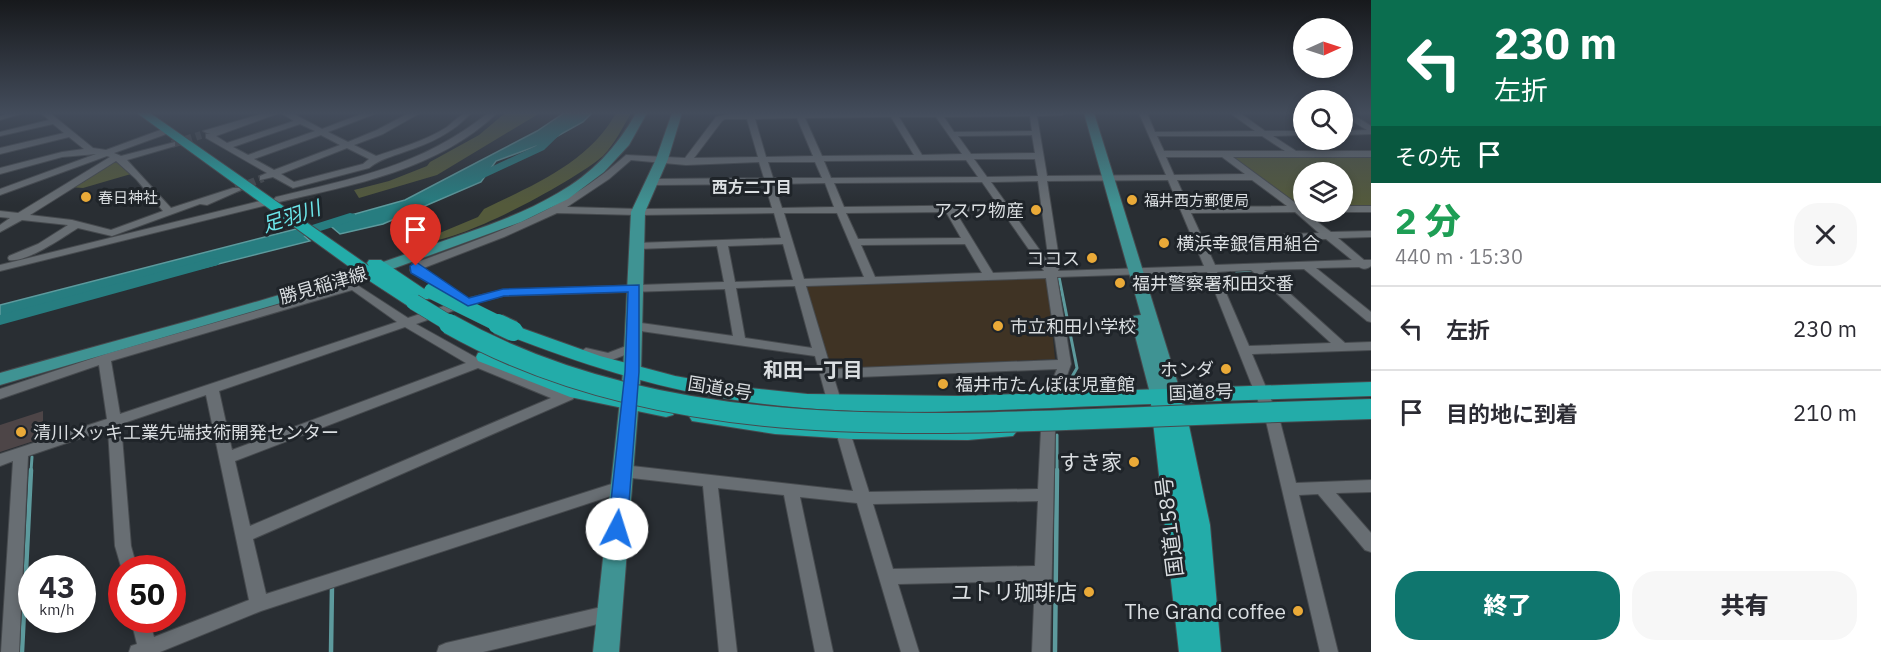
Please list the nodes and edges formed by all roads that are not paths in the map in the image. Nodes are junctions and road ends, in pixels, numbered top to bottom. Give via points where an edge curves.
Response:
1 (31, 143) edge
2 (82, 143) edge
3 (140, 143) edge
4 (187, 143) edge
5 (197, 143) edge
6 (222, 143) edge
7 (234, 143) edge
8 (289, 143) edge
9 (344, 143) edge
10 (351, 143) edge
11 (419, 143) edge
12 (451, 143) edge
13 (625, 143) edge
14 (667, 143) edge
15 (700, 143) edge
16 (756, 143) edge
17 (812, 143) edge
18 (912, 143) edge
19 (959, 143) edge
20 (1037, 143) edge
21 (1092, 143) edge
22 (1096, 143) edge
23 (1156, 143) edge
24 (1278, 143) edge
25 (172, 144) tunnel mouth
26 (347, 145) junction
27 (226, 146) junction
28 (89, 149) junction
29 (0, 151) edge
30 (1160, 154) junction
31 (1224, 154) junction
32 (1294, 154) junction
33 (1371, 154) edge
34 (115, 156) junction
35 (1039, 156) junction
36 (919, 157) junction
37 (968, 157) junction
38 (248, 158) junction
39 (375, 159) junction
40 (819, 159) junction
41 (661, 160) junction
42 (761, 160) junction
43 (686, 162) junction
44 (0, 171) edge
45 (275, 173) junction
46 (1170, 177) junction
47 (1253, 177) junction
48 (263, 178) tunnel mouth
49 (1104, 178) junction
50 (1043, 179) junction
51 (984, 180) junction
52 (767, 181) junction
53 (828, 181) junction
54 (652, 182) junction
55 (236, 190) tunnel mouth
56 (0, 192) edge
57 (212, 200) junction
58 (274, 200) junction
59 (1293, 204) edge
60 (1005, 208) junction
61 (536, 209) junction
62 (949, 209) junction
63 (1293, 209) edge
64 (1353, 209) edge
65 (1371, 209) edge
66 (556, 210) junction
67 (841, 210) junction
68 (1185, 210) junction
69 (776, 211) junction
70 (638, 212) junction
71 (170, 213) junction
72 (0, 214) edge
73 (21, 217) junction
74 (1314, 222) edge
75 (77, 224) junction
76 (0, 229) edge
77 (1371, 234) edge
78 (1329, 236) junction
79 (490, 238) junction
80 (1198, 240) junction
81 (114, 241) junction
82 (784, 241) junction
83 (969, 241) junction
84 (854, 242) junction
85 (722, 243) junction
86 (96, 245) junction
87 (637, 246) junction
88 (1033, 248) junction
89 (1053, 249) junction
90 (13, 258) junction
91 (0, 259) edge
92 (1307, 266) junction
93 (1368, 266) edge
94 (1254, 267) junction
95 (0, 268) edge
96 (372, 268) junction
97 (1212, 269) junction
98 (1130, 270) junction
99 (1051, 273) junction
100 (989, 275) junction
101 (870, 279) junction
102 (796, 282) junction
103 (729, 284) junction
104 (398, 285) junction
105 (635, 288) junction
106 (468, 302) junction
107 (417, 304) junction
108 (1371, 318) edge
109 (634, 326) junction
110 (740, 342) junction
111 (1371, 346) edge
112 (634, 347) junction
113 (1342, 347) junction
114 (1245, 350) junction
115 (820, 353) junction
116 (105, 360) junction
117 (482, 360) junction
118 (60, 361) junction
119 (1065, 364) junction
120 (632, 372) junction
121 (826, 374) junction
122 (0, 379) edge
123 (0, 387) edge
124 (1371, 389) edge
125 (212, 390) junction
126 (1263, 393) junction
127 (0, 394) edge
128 (570, 395) junction
129 (1167, 397) junction
130 (1371, 397) edge
131 (1055, 400) junction
132 (629, 404) junction
133 (835, 404) junction
134 (1371, 409) edge
135 (1371, 417) edge
136 (114, 421) junction
137 (1273, 421) junction
138 (1173, 425) junction
139 (1048, 430) junction
140 (843, 432) junction
141 (21, 453) junction
142 (227, 458) junction
143 (0, 460) edge
144 (622, 479) junction
145 (710, 481) junction
146 (1371, 486) edge
147 (1322, 488) junction
148 (1291, 489) junction
149 (791, 490) junction
150 (1047, 495) junction
151 (863, 498) junction
152 (244, 536) junction
153 (1371, 545) edge
154 (125, 555) edge
155 (1044, 573) junction
156 (887, 577) junction
157 (259, 604) junction
158 (610, 613) junction
159 (141, 633) edge
160 (168, 646) edge
161 (142, 650) edge
162 (10, 652) edge
163 (446, 652) edge
164 (606, 652) edge
165 (728, 652) edge
166 (824, 652) edge
167 (910, 652) edge
168 (1041, 652) edge
169 (1193, 652) edge
170 (1207, 652) edge
171 (1329, 652) edge

1 - 29 street
2 - 28 street
3 - 34 street
4 - 58 highway, 国道8号
5 - 58 highway, 国道8号
6 - 27 street
7 - 27 street
8 - 38 street
9 - 26 street
10 - 26 street
11 - 39 street
12 - 58 street via 349,183
13 - 61 main road, 勝見稲津線 via 600,169 563,196
14 - 41 main road
15 - 43 street
16 - 42 street
17 - 40 street
18 - 36 street
19 - 37 street
20 - 35 street
21 - 49 main road
22 - 49 main road
23 - 30 street
24 - 32 street
25 - 34 street
26 - 39 street
26 - 45 street
27 - 38 street
28 - 34 street
28 - 44 street
30 - 31 street
30 - 46 street
31 - 32 street
31 - 47 street
32 - 33 street
34 - 56 street
34 - 71 street
34 - 73 street
35 - 37 street
35 - 50 street
36 - 37 street
36 - 40 street
37 - 51 street
38 - 45 street
39 - 45 street via 366,166 293,185
40 - 42 street
40 - 53 street
41 - 43 street
41 - 54 main road
41 - 66 street via 629,157 589,190
42 - 43 street
42 - 52 street
45 - 48 street
46 - 47 street
46 - 49 street
46 - 68 street
47 - 59 street
49 - 50 street
49 - 98 main road
50 - 51 street
50 - 89 street
51 - 53 street
51 - 60 street
52 - 53 street
52 - 54 street
52 - 69 street
53 - 67 street
54 - 70 main road
55 - 57 street
57 - 71 street
57 - 81 street
58 - 81 street
58 - 96 highway, 国道8号
60 - 62 street
60 - 88 street
61 - 79 street
61 - 96 main road, 勝見稲津線 via 474,236
62 - 67 street
62 - 83 street
63 - 68 street
64 - 65 street
66 - 70 street
66 - 79 street
67 - 69 street
67 - 84 street
68 - 80 street
69 - 70 street
69 - 82 street
70 - 87 main road
71 - 75 street via 112,233
72 - 73 street
73 - 75 street
73 - 76 street
74 - 78 street
75 - 90 street via 42,246
77 - 78 street
78 - 80 street
78 - 93 street
79 - 106 street via 416,266 416,270
80 - 97 street
81 - 86 street
82 - 85 street
82 - 102 street
83 - 84 street
83 - 100 street
84 - 101 street
85 - 87 street
85 - 103 street
86 - 90 street
86 - 95 street
87 - 105 main road
88 - 89 street
88 - 99 street
89 - 99 street via 1055,265
90 - 91 street
92 - 93 street
92 - 94 street
92 - 108 street
94 - 97 street
94 - 113 street
96 - 104 highway, 国道8号
96 - 118 main road, 勝見稲津線
97 - 98 street
97 - 114 street
98 - 99 street
98 - 129 main road
99 - 100 street
99 - 119 street
100 - 101 street
101 - 102 street
102 - 103 street
102 - 115 street
103 - 105 street
103 - 110 street
104 - 107 highway
104 - 107 highway, 国道8号
105 - 106 street via 510,292
105 - 109 main road
106 - 107 street
106 - 112 street via 526,330 599,356 609,357
107 - 116 street via 354,286 345,287
107 - 117 highway via 445,336
107 - 120 highway, bridge via 513,331
107 - 125 street
107 - 130 highway, 国道8号 via 587,370 683,394 786,408 929,412
107 - 134 highway, 国道8号, bridge via 462,332 538,365 666,402 737,414 837,423 929,424
109 - 110 street
109 - 112 main road
110 - 115 street
111 - 113 street
112 - 120 main road
113 - 114 street
114 - 126 street
115 - 121 street
116 - 127 street
116 - 136 street
117 - 128 highway
117 - 142 street
118 - 122 main road, 勝見稲津線
118 - 123 street via 47,372
119 - 121 street
119 - 131 street
120 - 132 main road
120 - 133 highway via 729,393
121 - 133 street
124 - 126 highway
125 - 136 street
125 - 142 street
126 - 129 highway
126 - 137 street
128 - 132 highway
128 - 152 street
129 - 131 highway
129 - 138 highway, 国道158号
131 - 133 highway
132 - 140 highway via 724,421
132 - 144 main road
135 - 137 highway
136 - 141 street
136 - 154 street
137 - 138 highway
137 - 148 street
138 - 139 highway
138 - 169 highway, 国道158号
138 - 170 highway, 国道158号 via 1198,525
139 - 140 highway
139 - 150 street
140 - 151 street
141 - 143 street
141 - 162 street
142 - 152 street
144 - 145 street
144 - 157 street
144 - 158 main road
145 - 149 street
145 - 165 street
146 - 147 street
147 - 148 street
147 - 153 street
148 - 171 street
149 - 151 street
149 - 166 street
150 - 151 street
150 - 155 street
151 - 156 street
152 - 157 street
155 - 156 street
155 - 168 street
156 - 167 street
157 - 160 street
158 - 163 street
158 - 164 main road
159 - 161 street
160 - 161 street

